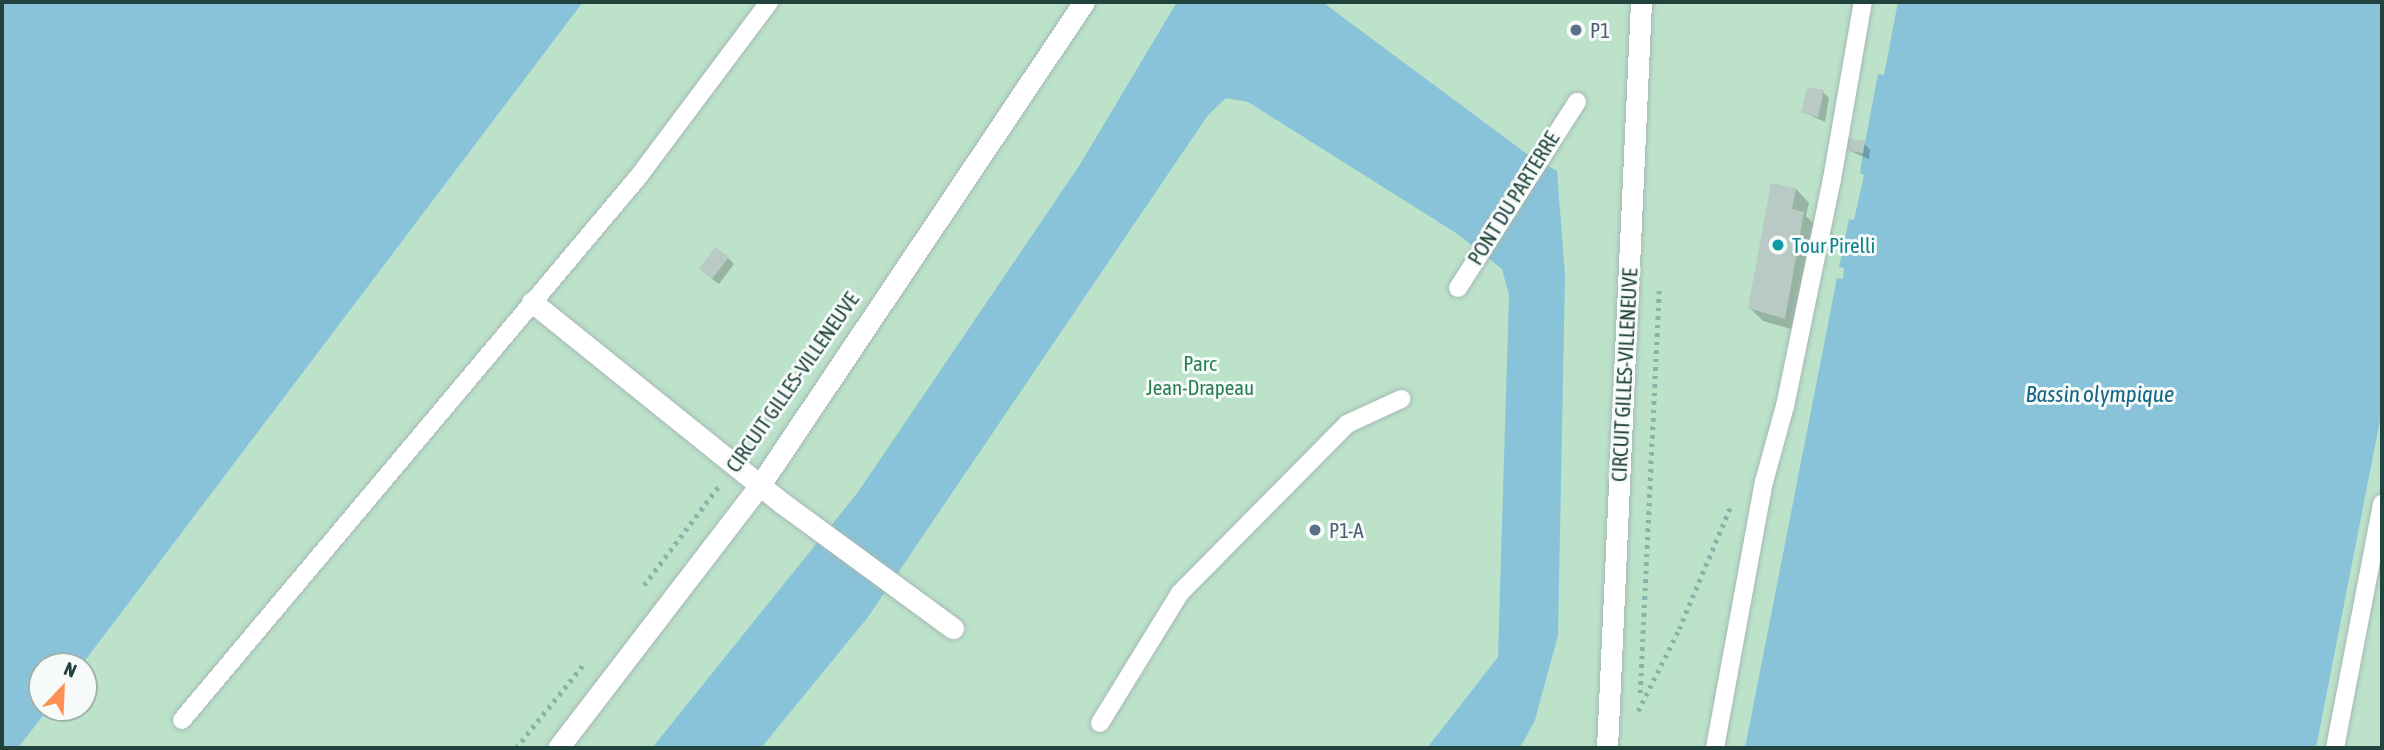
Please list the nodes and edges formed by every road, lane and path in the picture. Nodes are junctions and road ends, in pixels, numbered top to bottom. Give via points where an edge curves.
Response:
1 (769, 2) edge
2 (1084, 2) edge
3 (1641, 2) edge
4 (1863, 2) edge
5 (1573, 105) dead end
6 (1458, 288) dead end
7 (532, 302) junction
8 (1401, 399) dead end
9 (780, 400) dead end
10 (735, 465) junction
11 (1764, 482) junction
12 (760, 485) junction
13 (2382, 503) edge
14 (638, 594) dead end
15 (953, 628) dead end
16 (589, 658) dead end
17 (1634, 718) dead end
18 (182, 720) dead end
19 (1100, 723) dead end
20 (516, 748) edge
21 (558, 748) edge
22 (1607, 748) edge
23 (1715, 748) edge
24 (2335, 748) edge

1 - 7 lane via 639,176
2 - 12 street, CIRCUIT GILLES-VILLENEUVE
3 - 22 street, CIRCUIT GILLES-VILLENEUVE
4 - 11 lane via 1785,405
5 - 6 lane, PONT DU PARTERRE
7 - 10 street
7 - 18 lane
8 - 19 lane via 1348,424 1180,593
9 - 10 path, CIRCUIT GILLES-VILLENEUVE
10 - 12 street
10 - 14 path, CIRCUIT GILLES-VILLENEUVE
11 - 17 path via 1737,492 1679,629
11 - 23 lane
12 - 15 street
12 - 21 street, CIRCUIT GILLES-VILLENEUVE
13 - 24 lane
16 - 20 path

